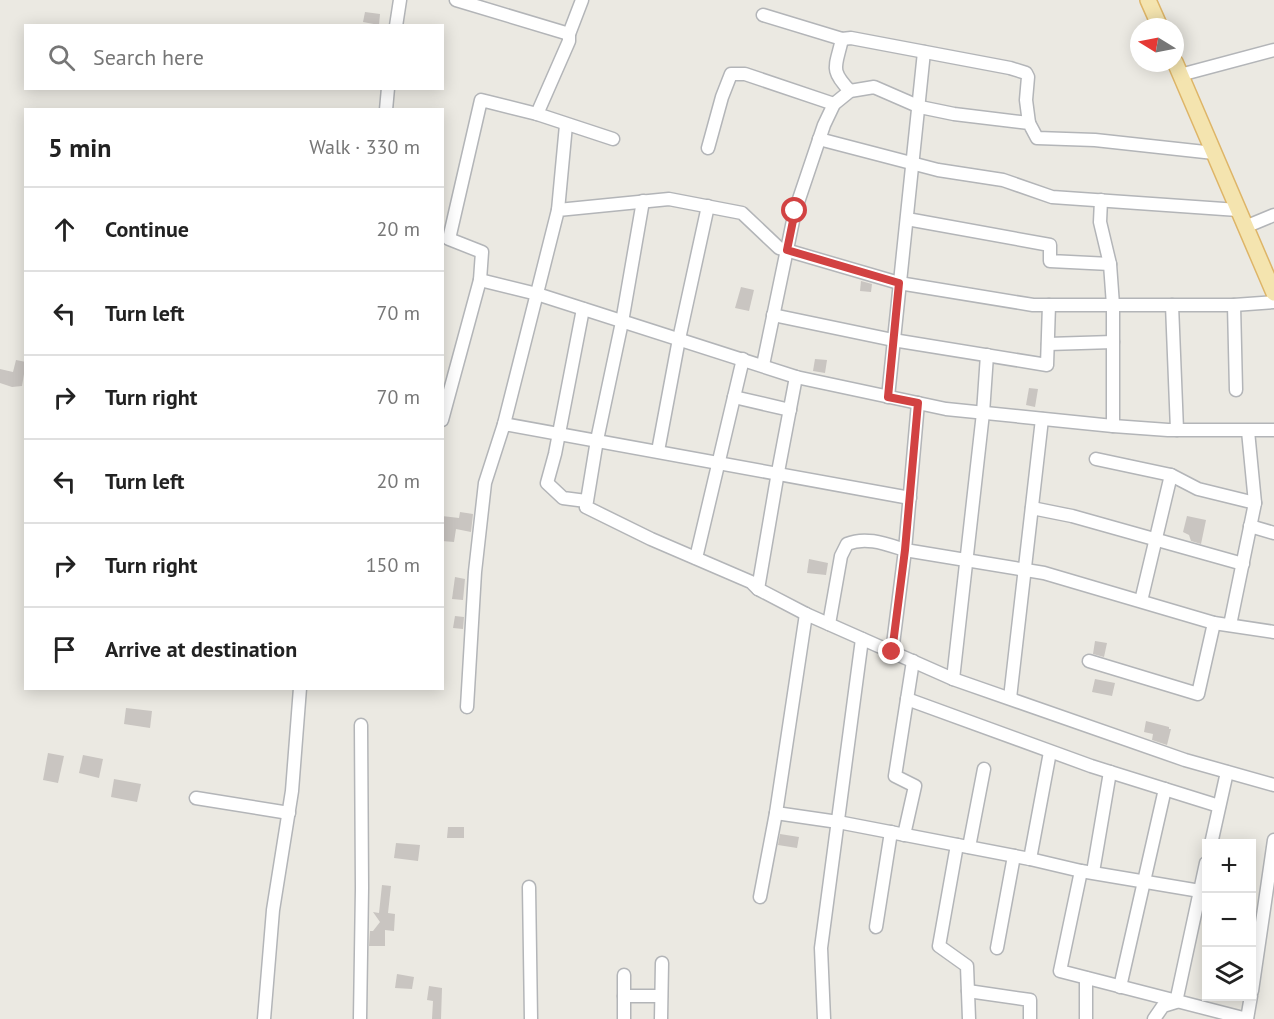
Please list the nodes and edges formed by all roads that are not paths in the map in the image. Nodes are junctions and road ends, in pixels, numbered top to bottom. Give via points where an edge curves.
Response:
1 (400, 0) edge
2 (456, 0) edge
3 (582, 0) edge
4 (1148, 0) edge
5 (763, 15) dead end
6 (1156, 18) edge
7 (396, 24) edge
8 (569, 34) junction
9 (842, 39) junction
10 (1274, 50) edge
11 (924, 52) junction
12 (1184, 67) edge
13 (1180, 72) edge
14 (388, 90) edge
15 (850, 91) junction
16 (834, 104) junction
17 (920, 106) junction
18 (386, 108) edge
19 (537, 114) junction
20 (1029, 123) junction
21 (566, 125) junction
22 (613, 139) dead end
23 (819, 139) junction
24 (708, 148) dead end
25 (1214, 153) junction
26 (913, 164) junction
27 (1101, 200) junction
28 (643, 201) junction
29 (708, 206) junction
30 (558, 210) junction
31 (1238, 210) junction
32 (1274, 215) edge
33 (907, 219) junction
34 (1245, 227) junction
35 (787, 250) junction
36 (1110, 264) junction
37 (480, 280) junction
38 (899, 283) junction
39 (1274, 293) edge
40 (537, 294) junction
41 (1274, 302) edge
42 (1049, 305) junction
43 (1113, 305) junction
44 (1172, 305) junction
45 (1234, 305) junction
46 (583, 309) junction
47 (773, 315) junction
48 (622, 322) junction
49 (679, 339) junction
50 (893, 340) junction
51 (1113, 342) junction
52 (1048, 344) junction
53 (987, 355) junction
54 (743, 359) junction
55 (763, 365) junction
56 (796, 377) junction
57 (1236, 390) dead end
58 (734, 397) junction
59 (888, 397) junction
60 (918, 403) junction
61 (790, 410) junction
62 (444, 413) edge
63 (983, 413) junction
64 (1042, 419) junction
65 (504, 424) junction
66 (1113, 426) junction
67 (1177, 430) junction
68 (1274, 430) edge
69 (1248, 431) junction
70 (559, 434) junction
71 (597, 440) junction
72 (658, 451) junction
73 (1096, 459) dead end
74 (719, 462) junction
75 (778, 472) junction
76 (1171, 475) junction
77 (910, 498) junction
78 (586, 501) junction
79 (1255, 503) junction
80 (1032, 508) junction
81 (1250, 526) junction
82 (1274, 533) edge
83 (1156, 540) junction
84 (905, 550) junction
85 (696, 558) junction
86 (966, 560) junction
87 (1243, 564) junction
88 (1025, 570) junction
89 (758, 589) junction
90 (1142, 601) junction
91 (806, 614) junction
92 (1214, 623) junction
93 (829, 624) junction
94 (1230, 625) junction
95 (1274, 632) edge
96 (862, 639) junction
97 (892, 652) junction
98 (913, 661) junction
99 (1089, 662) dead end
100 (953, 679) junction
101 (300, 690) edge
102 (1010, 698) junction
103 (907, 699) junction
104 (467, 707) dead end
105 (361, 725) dead end
106 (1050, 752) junction
107 (984, 769) dead end
108 (1110, 772) junction
109 (1227, 772) junction
110 (1274, 785) edge
111 (1165, 789) junction
112 (196, 798) dead end
113 (1219, 806) junction
114 (289, 813) junction
115 (776, 813) junction
116 (838, 822) junction
117 (891, 832) junction
118 (904, 835) junction
119 (1212, 839) edge
120 (1274, 840) edge
121 (963, 846) junction
122 (1014, 856) junction
123 (1030, 859) junction
124 (1087, 872) junction
125 (1144, 881) junction
126 (1202, 882) edge
127 (529, 887) dead end
128 (1200, 891) junction
129 (760, 897) dead end
130 (876, 927) dead end
131 (997, 948) dead end
132 (1256, 958) edge
133 (662, 963) dead end
134 (624, 975) dead end
135 (1086, 978) junction
136 (1120, 987) junction
137 (968, 991) junction
138 (624, 996) junction
139 (661, 996) junction
140 (1250, 1001) edge
141 (1176, 1002) junction
142 (264, 1019) edge
143 (360, 1019) edge
144 (531, 1019) edge
145 (624, 1019) edge
146 (661, 1019) edge
147 (824, 1019) edge
148 (969, 1019) edge
149 (1030, 1019) edge
150 (1086, 1019) edge
151 (1154, 1019) edge
152 (1247, 1019) edge

1 - 7 street
2 - 8 street
3 - 8 street
4 - 6 main road
5 - 9 street
8 - 19 street
9 - 11 street
9 - 15 street via 835,71
10 - 12 street
11 - 17 street
11 - 20 street via 1026,73
13 - 25 main road
14 - 18 street
15 - 16 street
15 - 17 street via 874,87
16 - 23 street
16 - 24 street via 745,74 731,74
17 - 20 street
17 - 26 street
19 - 21 street
19 - 37 street via 481,100 450,239 482,252
20 - 25 street via 1037,138
21 - 22 street
21 - 30 street
23 - 26 street
23 - 35 street via 795,211
25 - 31 main road
26 - 27 street via 1003,180 1052,197
26 - 33 street
27 - 31 street
27 - 36 street via 1100,222
28 - 29 street via 669,199
28 - 30 street
28 - 48 street
29 - 35 street via 742,213 779,248
29 - 49 street
30 - 40 street
31 - 34 main road
32 - 34 street
33 - 36 street via 1050,245 1050,261
33 - 38 street
34 - 39 main road
35 - 38 street
35 - 47 street
36 - 43 street
37 - 40 street
37 - 62 street
38 - 42 street
38 - 50 street
40 - 46 street
40 - 65 street
41 - 45 street
42 - 43 street
42 - 52 street
43 - 44 street
43 - 51 street
44 - 45 street
44 - 67 street
45 - 57 street
46 - 48 street
46 - 70 street
47 - 50 street
47 - 55 street
48 - 49 street
48 - 71 street
49 - 54 street
49 - 72 street
50 - 53 street
50 - 59 street
51 - 52 street
51 - 66 street
52 - 53 street via 1047,365
53 - 63 street
54 - 55 street
54 - 58 street
55 - 56 street
56 - 59 street
56 - 61 street
58 - 61 street
58 - 74 street
59 - 60 street
60 - 63 street
60 - 77 street
61 - 75 street
63 - 64 street
63 - 86 street
64 - 66 street
64 - 80 street
65 - 70 street
65 - 104 street via 485,483
66 - 67 street
67 - 69 street
68 - 69 street
69 - 79 street
70 - 71 street
70 - 78 street via 546,483 563,498
71 - 72 street
71 - 78 street
72 - 74 street
73 - 76 street
74 - 75 street
74 - 85 street
75 - 77 street
75 - 89 street
76 - 79 street via 1198,489
76 - 83 street
77 - 84 street
78 - 85 street via 586,507 608,519
79 - 81 street
80 - 83 street
80 - 88 street
81 - 82 street
81 - 87 street
83 - 87 street
83 - 90 street
84 - 86 street
84 - 93 street via 864,541 847,544 841,556
84 - 97 street
85 - 89 street via 751,582
86 - 88 street
86 - 100 street
87 - 94 street
88 - 90 street
88 - 102 street
89 - 91 street
90 - 92 street
91 - 93 street
91 - 115 street
92 - 94 street
92 - 99 street via 1198,694
93 - 96 street
94 - 95 street
96 - 97 street
96 - 116 street
97 - 98 street
98 - 100 street
98 - 103 street
100 - 102 street
101 - 114 street
102 - 109 street
103 - 106 street
103 - 118 street via 895,776 915,786
105 - 143 street
106 - 108 street
106 - 123 street
107 - 121 street
108 - 111 street
108 - 124 street
109 - 110 street
109 - 113 street
111 - 113 street
111 - 125 street
112 - 114 street
113 - 119 street
114 - 142 street via 273,910
115 - 116 street
115 - 129 street
116 - 117 street
116 - 147 street via 821,948
117 - 118 street
117 - 130 street
118 - 121 street
120 - 132 street
121 - 122 street
121 - 137 street via 939,946 967,966
122 - 123 street
122 - 131 street
123 - 124 street
124 - 125 street
124 - 135 street via 1060,971
125 - 128 street
125 - 136 street
126 - 128 street
127 - 144 street
128 - 141 street
133 - 139 street
134 - 138 street
135 - 136 street
135 - 150 street
136 - 141 street
137 - 148 street
137 - 149 street via 1030,1000
138 - 139 street
138 - 145 street
139 - 146 street
140 - 152 street
141 - 151 street via 1163,1006
141 - 152 street

